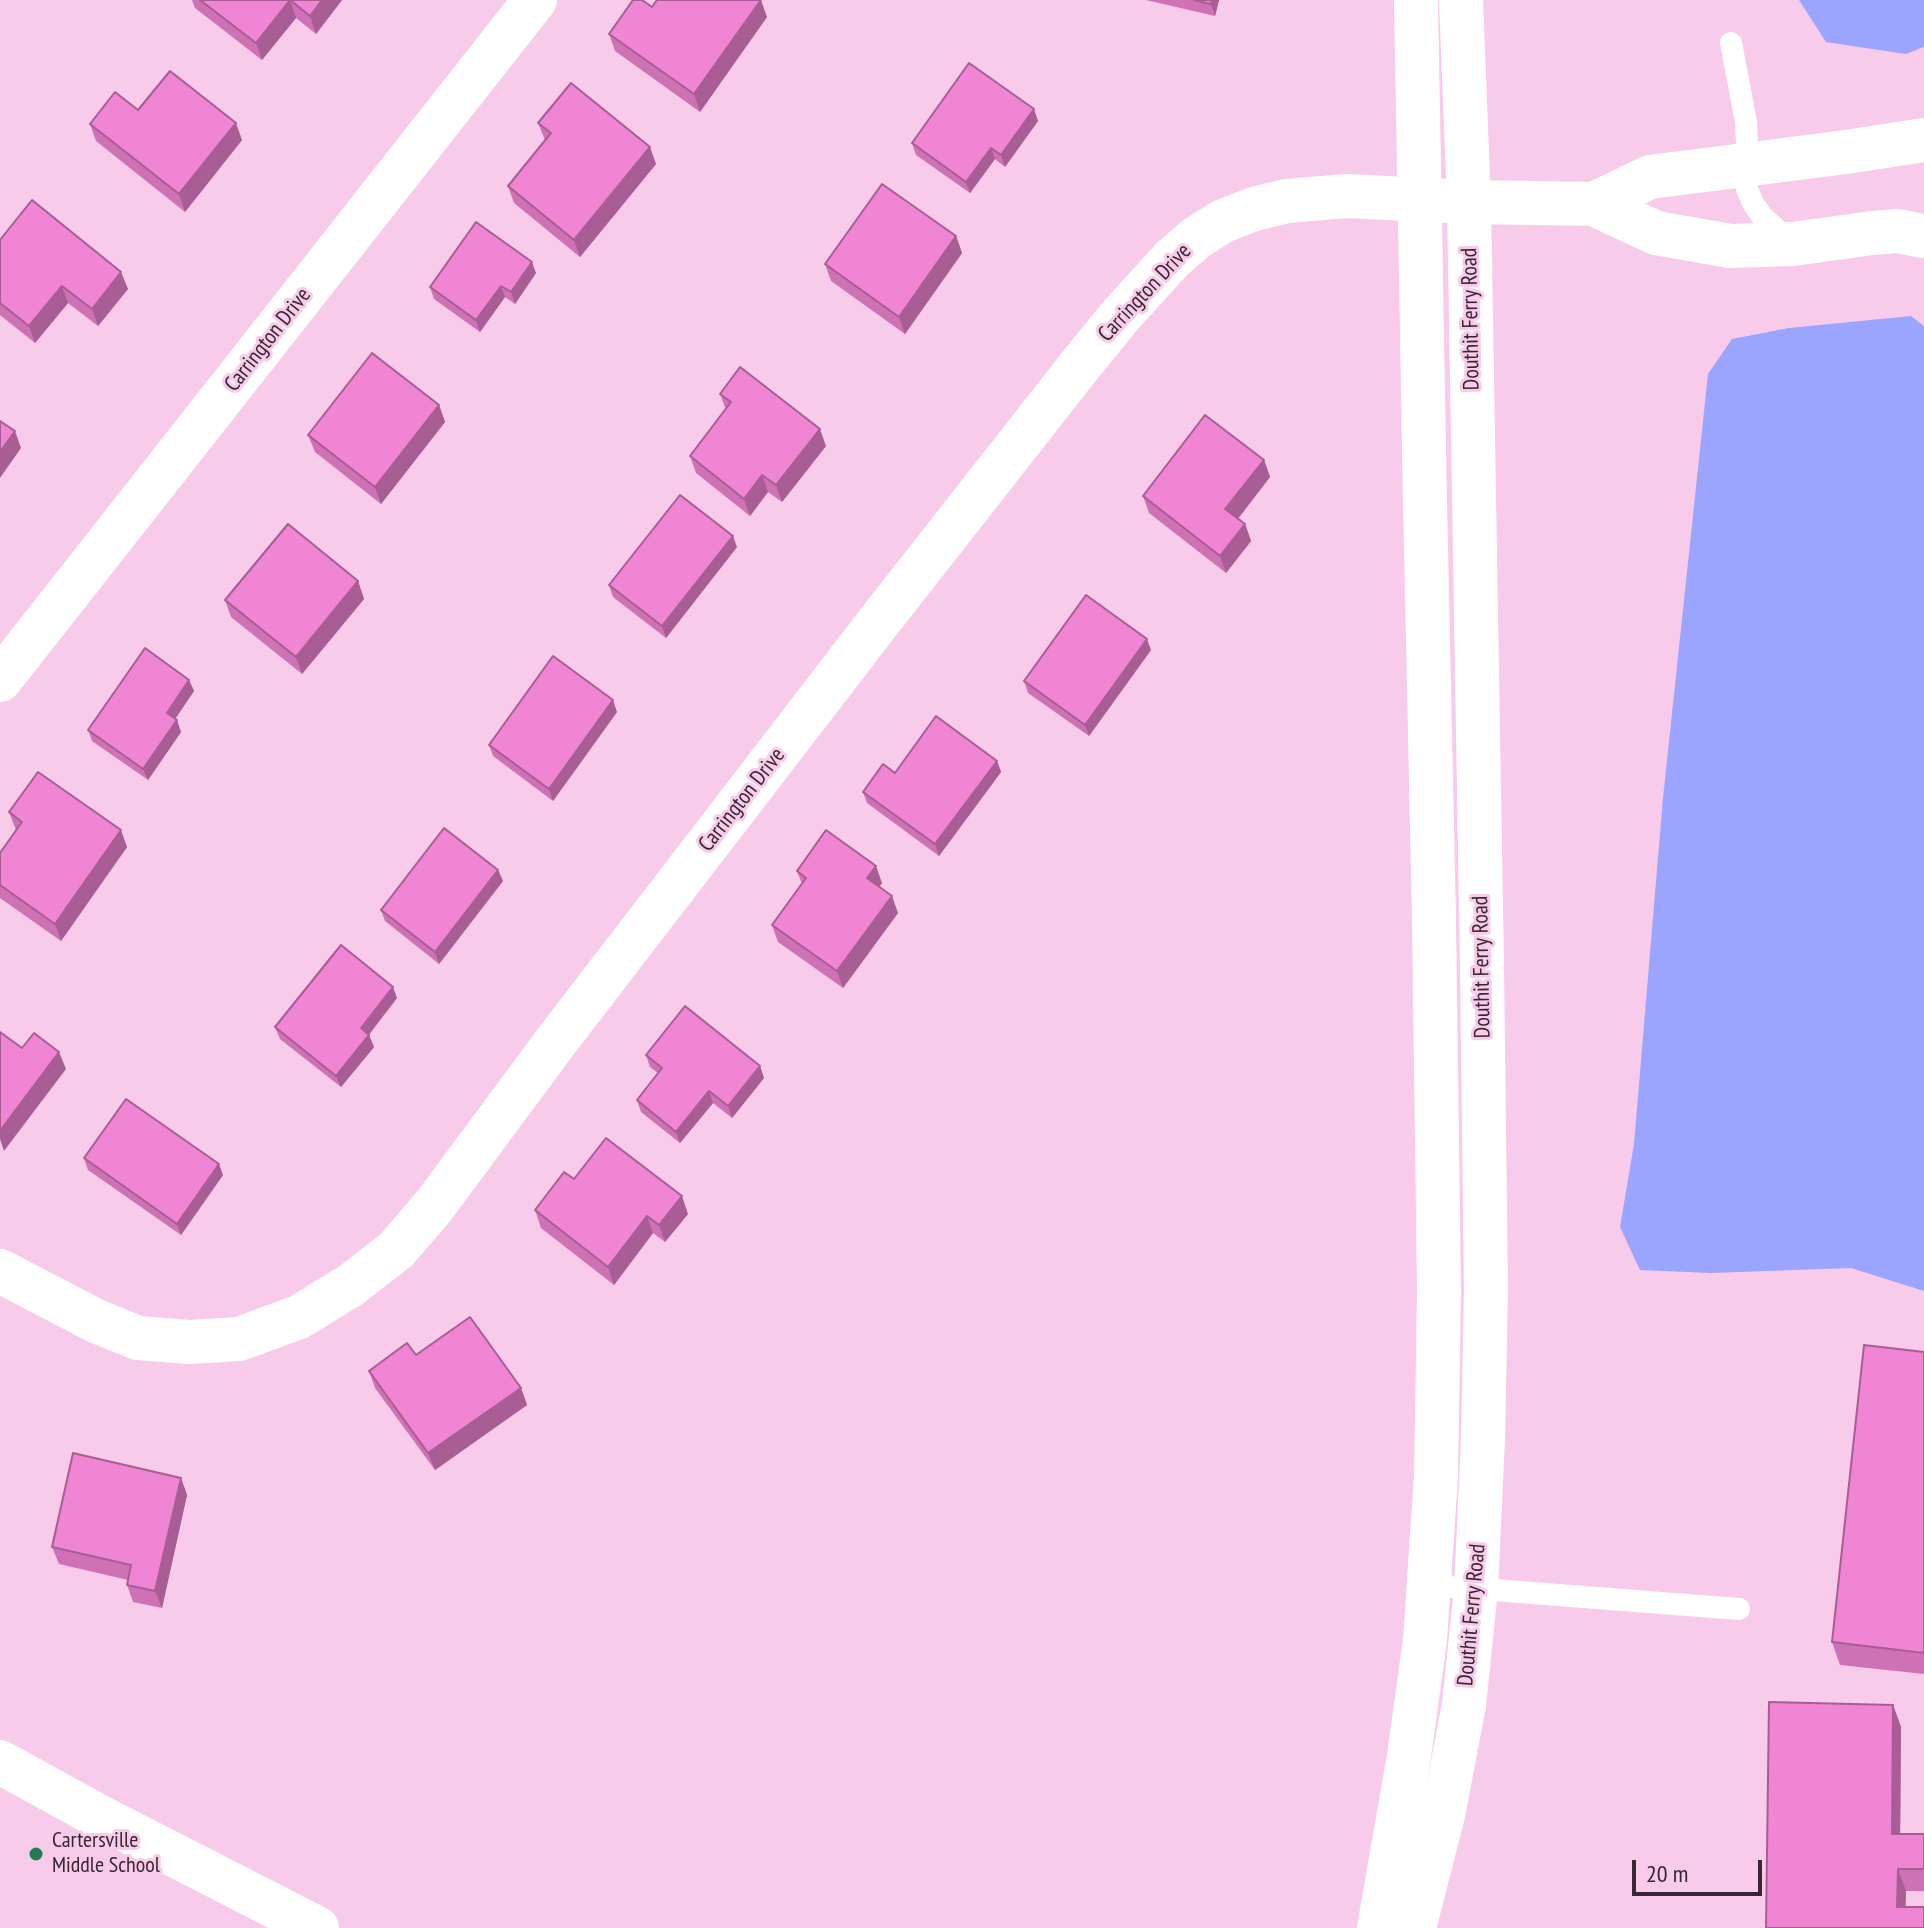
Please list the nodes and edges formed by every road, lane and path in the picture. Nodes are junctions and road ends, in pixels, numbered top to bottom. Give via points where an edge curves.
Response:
1 (535, 0) edge
2 (1416, 0) edge
3 (1461, 0) edge
4 (1731, 43) dead end
5 (1924, 140) edge
6 (1748, 164) junction
7 (1419, 200) junction
8 (1469, 202) junction
9 (1594, 204) junction
10 (1924, 236) edge
11 (1793, 244) junction
12 (0, 680) edge
13 (0, 1271) edge
14 (1429, 1585) junction
15 (1476, 1589) junction
16 (1739, 1609) dead end
17 (0, 1762) edge
18 (317, 1928) edge
19 (1379, 1928) edge
20 (1414, 1928) edge

1 - 12 street, Carrington Drive
2 - 7 street, Douthit Ferry Road
3 - 8 street, Douthit Ferry Road
4 - 6 lane
5 - 6 street
6 - 9 street via 1650,177
6 - 11 lane via 1745,176 1753,203
7 - 8 street, Carrington Drive
7 - 13 street, Carrington Drive via 1346,196 1287,201 1223,221 1172,259 1101,340 887,611 434,1206 396,1250 351,1285 299,1317 239,1339 190,1342 138,1338
7 - 14 street, Douthit Ferry Road via 1439,1291
8 - 9 street, Carrington Drive
8 - 15 street, Douthit Ferry Road via 1486,1275
9 - 11 street via 1656,233 1730,246
10 - 11 street via 1897,231
14 - 15 lane
14 - 19 street, Douthit Ferry Road via 1409,1756
15 - 16 lane
15 - 20 street, Douthit Ferry Road via 1464,1705
17 - 18 street

